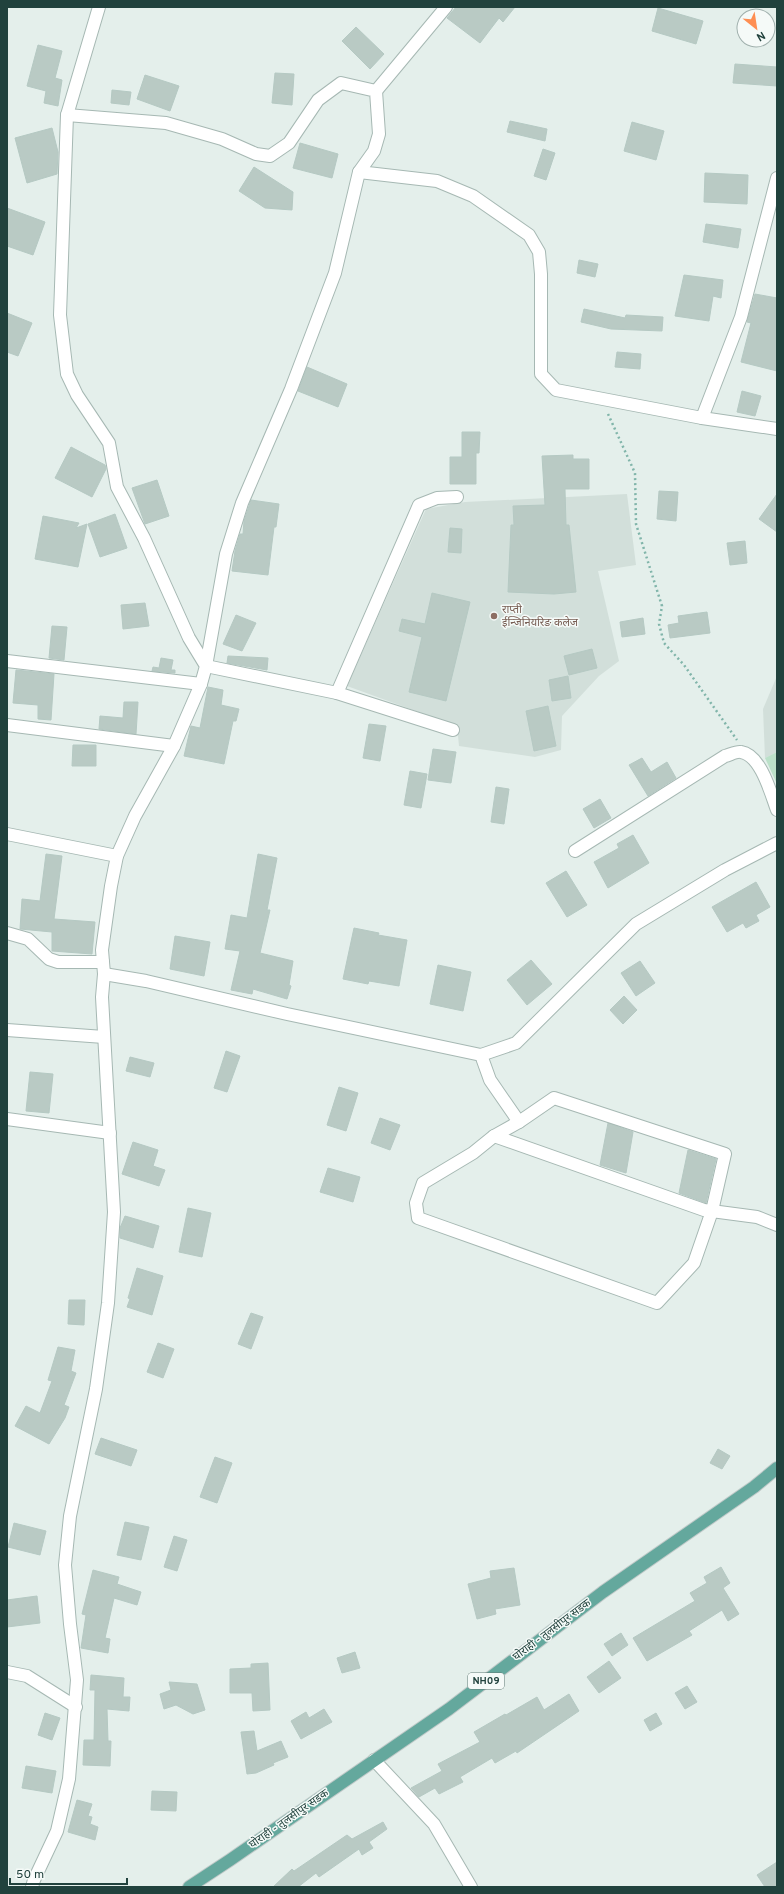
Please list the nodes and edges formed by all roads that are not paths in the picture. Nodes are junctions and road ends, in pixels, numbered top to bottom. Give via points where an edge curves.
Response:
1 (99, 7) edge
2 (446, 7) edge
3 (376, 91) junction
4 (67, 115) junction
5 (359, 172) junction
6 (777, 178) edge
7 (702, 418) junction
8 (777, 429) edge
9 (457, 497) dead end
10 (7, 661) edge
11 (206, 666) junction
12 (201, 684) junction
13 (337, 693) junction
14 (7, 725) edge
15 (453, 730) dead end
16 (174, 746) junction
17 (777, 810) edge
18 (7, 834) edge
19 (777, 842) edge
20 (575, 851) dead end
21 (117, 856) junction
22 (7, 932) edge
23 (104, 968) junction
24 (7, 1030) edge
25 (104, 1037) junction
26 (481, 1055) junction
27 (7, 1119) edge
28 (519, 1122) junction
29 (110, 1133) junction
30 (494, 1136) junction
31 (712, 1211) junction
32 (777, 1225) edge
33 (777, 1468) edge
34 (7, 1672) edge
35 (76, 1707) junction
36 (374, 1760) junction
37 (32, 1887) edge
38 (188, 1887) edge
39 (471, 1887) edge

1 - 4 street
2 - 3 street
3 - 4 street via 341,84 318,100 289,143 270,156 256,154 222,139 166,123
3 - 5 street via 379,134 374,151
4 - 11 street via 60,315 67,374 77,395 109,443 117,487
5 - 7 street via 437,181 473,196 529,235 539,252 541,274 541,374 556,390
5 - 11 street via 335,273 291,389 242,503 226,554
6 - 7 street via 741,317
7 - 8 street
9 - 13 street via 437,498 419,505
10 - 12 street
11 - 12 street
11 - 13 street
12 - 16 street
13 - 15 street
14 - 16 street
16 - 21 street via 135,816
17 - 20 street via 760,767 740,752 725,756
18 - 21 street
19 - 26 street via 636,924 516,1043
21 - 23 street via 102,950
22 - 23 street via 28,939 49,959
23 - 25 street
23 - 26 street via 146,981 287,1014
24 - 25 street
25 - 29 street
26 - 28 street via 490,1080
27 - 29 street
28 - 30 street
28 - 31 street via 554,1098 725,1154
29 - 35 street via 114,1212 108,1303 96,1389 70,1516 65,1565 77,1680
30 - 31 street
30 - 31 street via 473,1153 423,1183 416,1203 418,1218 657,1303 694,1263
31 - 32 street via 757,1217
33 - 36 main road, घोराही - तुलसीपुर सडक / NH09 via 754,1487 603,1592 449,1709
34 - 35 street via 27,1676
35 - 37 street via 69,1779 58,1824
36 - 38 main road, घोराही - तुलसीपुर सडक / NH09
36 - 39 street via 434,1824

